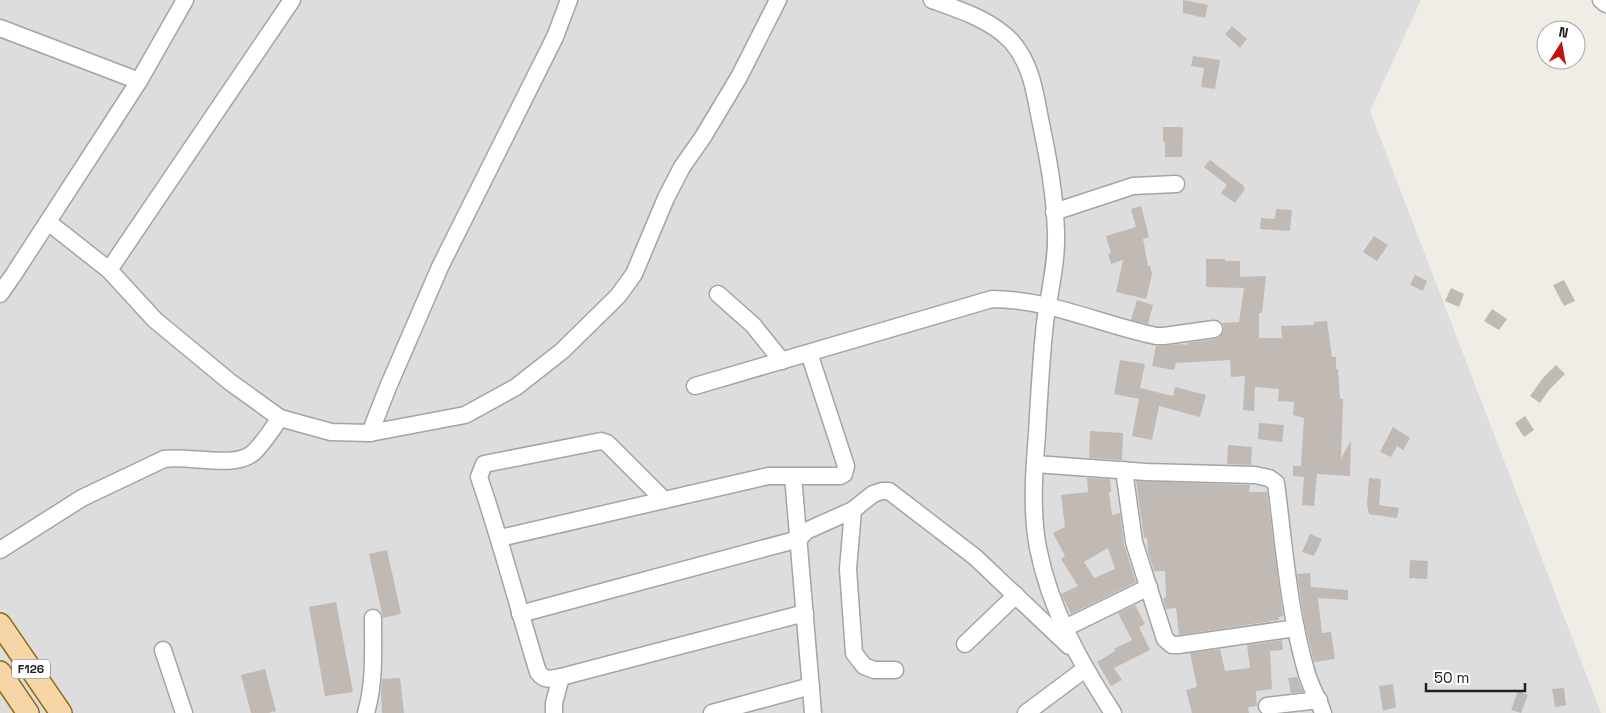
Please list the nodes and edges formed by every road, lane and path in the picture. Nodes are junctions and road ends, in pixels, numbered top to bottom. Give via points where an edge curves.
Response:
1 (185, 0) edge
2 (292, 0) edge
3 (569, 0) edge
4 (778, 0) edge
5 (932, 0) edge
6 (1601, 0) edge
7 (1606, 4) edge
8 (966, 6) edge
9 (0, 28) edge
10 (139, 81) junction
11 (1176, 184) dead end
12 (1054, 212) junction
13 (48, 222) junction
14 (109, 270) junction
15 (0, 294) edge
16 (718, 294) dead end
17 (1048, 307) junction
18 (1214, 329) dead end
19 (809, 353) junction
20 (782, 361) junction
21 (695, 386) dead end
22 (280, 418) junction
23 (370, 433) junction
24 (1035, 464) junction
25 (1124, 470) junction
26 (793, 476) junction
27 (664, 500) junction
28 (853, 510) junction
29 (500, 538) junction
30 (799, 539) junction
31 (0, 550) edge
32 (1148, 587) junction
33 (1016, 595) junction
34 (805, 613) junction
35 (520, 614) junction
36 (373, 618) dead end
37 (0, 624) edge
38 (1065, 628) junction
39 (1296, 628) junction
40 (964, 644) dead end
41 (163, 650) dead end
42 (1081, 662) junction
43 (894, 670) dead end
44 (0, 672) edge
45 (561, 677) junction
46 (811, 686) junction
47 (1267, 706) dead end
48 (1321, 706) edge
49 (28, 713) edge
50 (61, 713) edge
51 (184, 713) edge
52 (366, 713) edge
53 (554, 713) edge
54 (712, 713) edge
55 (813, 713) edge
56 (1026, 713) edge
57 (1113, 713) edge

1 - 10 street
2 - 14 street
3 - 23 street via 555,37 440,267
4 - 23 street via 739,77 678,175 634,274 618,296 562,350 516,386 465,415
5 - 8 street
6 - 7 street
8 - 12 street via 1013,43 1032,77 1052,177
9 - 10 street
10 - 13 street
11 - 12 street via 1133,186
12 - 17 street via 1056,234
13 - 14 street
13 - 15 street
14 - 22 street via 155,320 230,382
16 - 20 street via 753,325
17 - 18 street via 1156,336
17 - 19 street via 1002,299 983,301
17 - 24 street
19 - 20 street
19 - 26 street via 846,471 840,476
20 - 21 street
22 - 23 street via 331,432
22 - 31 street via 253,452 244,458 232,461 164,459 82,498
24 - 25 street
24 - 38 street via 1038,548
25 - 32 street via 1134,542
25 - 39 street via 1255,475 1276,483
26 - 27 street via 768,476
26 - 30 street
27 - 29 street
27 - 29 street via 607,443 600,441 489,462 484,464 479,477
28 - 30 street via 806,531
28 - 33 street via 873,494 890,491 975,557
28 - 43 street via 848,569 854,653 864,666 874,670
29 - 35 street
30 - 34 street
30 - 35 street
32 - 38 street
32 - 39 street via 1165,639 1172,645
33 - 40 street
33 - 42 street
34 - 45 street
34 - 46 street
35 - 45 street via 538,672 546,679
36 - 52 street via 373,675
37 - 50 main road, F126
38 - 42 street
39 - 48 street via 1307,676
41 - 51 street
42 - 56 street
42 - 57 street
44 - 49 main road, F126
45 - 53 street
46 - 54 street
46 - 55 street
47 - 48 street

